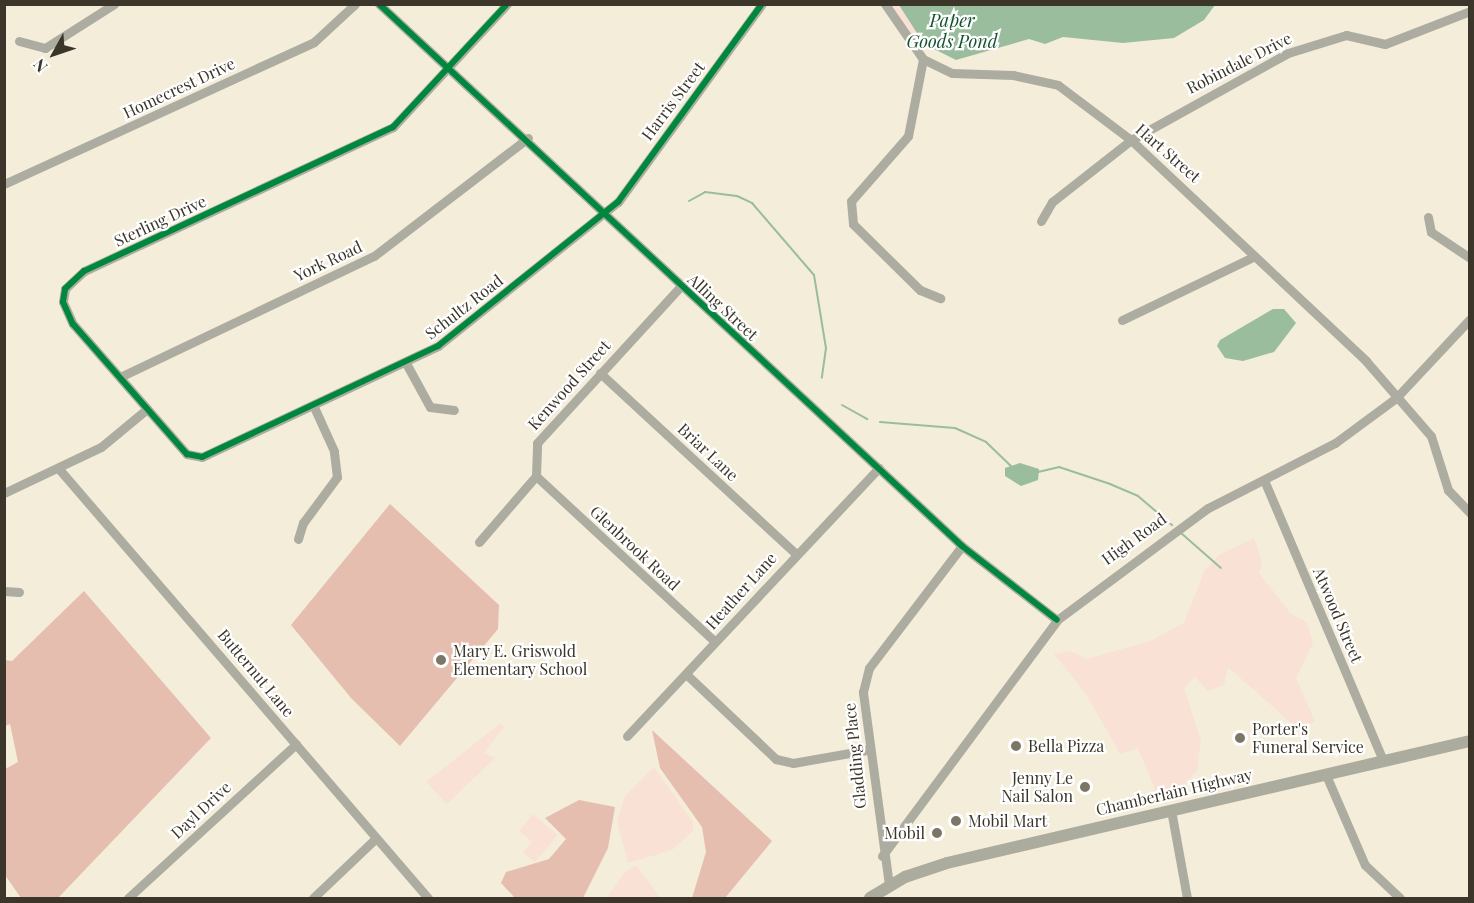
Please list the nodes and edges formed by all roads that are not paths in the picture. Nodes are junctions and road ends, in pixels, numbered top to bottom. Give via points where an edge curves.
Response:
1 (114, 4) edge
2 (356, 4) edge
3 (379, 4) edge
4 (507, 4) edge
5 (762, 4) edge
6 (885, 4) edge
7 (1470, 10) edge
8 (19, 41) dead end
9 (923, 59) junction
10 (451, 67) junction
11 (528, 138) junction
12 (1131, 140) junction
13 (4, 184) edge
14 (605, 212) junction
15 (1428, 217) dead end
16 (1041, 221) dead end
17 (1251, 258) junction
18 (1470, 258) edge
19 (681, 286) junction
20 (940, 298) dead end
21 (1470, 319) edge
22 (1122, 320) dead end
23 (407, 365) junction
24 (600, 373) junction
25 (120, 377) junction
26 (1396, 398) junction
27 (314, 407) junction
28 (147, 409) junction
29 (454, 410) dead end
30 (194, 458) joint
31 (879, 468) junction
32 (58, 469) junction
33 (536, 476) junction
34 (1264, 480) junction
35 (4, 493) edge
36 (1470, 513) edge
37 (298, 539) dead end
38 (478, 542) dead end
39 (962, 546) junction
40 (795, 553) junction
41 (4, 591) edge
42 (19, 592) dead end
43 (1057, 620) junction
44 (715, 642) junction
45 (686, 674) junction
46 (627, 736) dead end
47 (1470, 741) edge
48 (296, 744) junction
49 (867, 750) junction
50 (1383, 761) junction
51 (1326, 775) junction
52 (1171, 810) junction
53 (375, 839) junction
54 (882, 856) junction
55 (889, 885) junction
56 (128, 898) edge
57 (313, 898) edge
58 (428, 898) edge
59 (870, 898) edge
60 (1187, 898) edge
61 (1401, 898) edge

1 - 8 street via 45,48
2 - 13 street, Homecrest Drive via 314,42
3 - 10 street, Alling Street
4 - 10 street, Sterling Drive
5 - 14 street, Harris Street
6 - 9 street, Hart Street
7 - 12 street, Robindale Drive via 1386,44 1346,35 1288,53
9 - 12 street, Hart Street via 952,73 1013,75 1058,85
9 - 20 street via 908,136 851,201 853,224 920,290
10 - 11 street, Alling Street
10 - 25 street, Sterling Drive via 393,127 73,279 65,289 67,314
11 - 14 street, Alling Street
11 - 25 street, York Road via 374,256
12 - 16 street, Robindale Drive via 1052,202
12 - 17 street, Hart Street
14 - 19 street, Alling Street
14 - 23 street, Schultz Road via 438,346
15 - 18 street via 1431,232
17 - 22 street
17 - 26 street, Hart Street via 1366,361
19 - 24 street, Kenwood Street
19 - 31 street, Alling Street
21 - 26 street, High Road
23 - 27 street, Schultz Road
23 - 29 street via 430,407
24 - 33 street, Kenwood Street via 537,443
24 - 40 street, Briar Lane
25 - 28 street, Sterling Drive
26 - 34 street, High Road via 1335,443
26 - 36 street, Hart Street via 1431,436 1448,490
27 - 30 street, Schultz Road
27 - 37 street via 334,451 337,477 303,523
28 - 30 street, Sterling Drive
28 - 32 street via 101,447
31 - 39 street, Alling Street
31 - 40 street, Heather Lane
32 - 35 street
32 - 48 street, Butternut Lane
33 - 38 street
33 - 44 street, Glenbrook Road
34 - 43 street, High Road via 1173,531
34 - 50 street, Atwood Street
39 - 43 street, Alling Street
39 - 49 street, Gladding Place via 869,668 863,692
40 - 44 street, Heather Lane
41 - 42 street
43 - 54 street, High Road
44 - 45 street, Heather Lane
45 - 46 street, Heather Lane
45 - 49 street via 776,759 793,763
47 - 50 main road, Chamberlain Highway
48 - 53 street, Butternut Lane
48 - 56 street, Dayl Drive
49 - 54 street, Gladding Place
50 - 51 main road, Chamberlain Highway
51 - 52 main road, Chamberlain Highway
51 - 61 street via 1365,865
52 - 55 main road, Chamberlain Highway via 947,863
52 - 60 street
53 - 57 street
53 - 58 street, Butternut Lane
54 - 55 street, Gladding Place
55 - 59 main road

